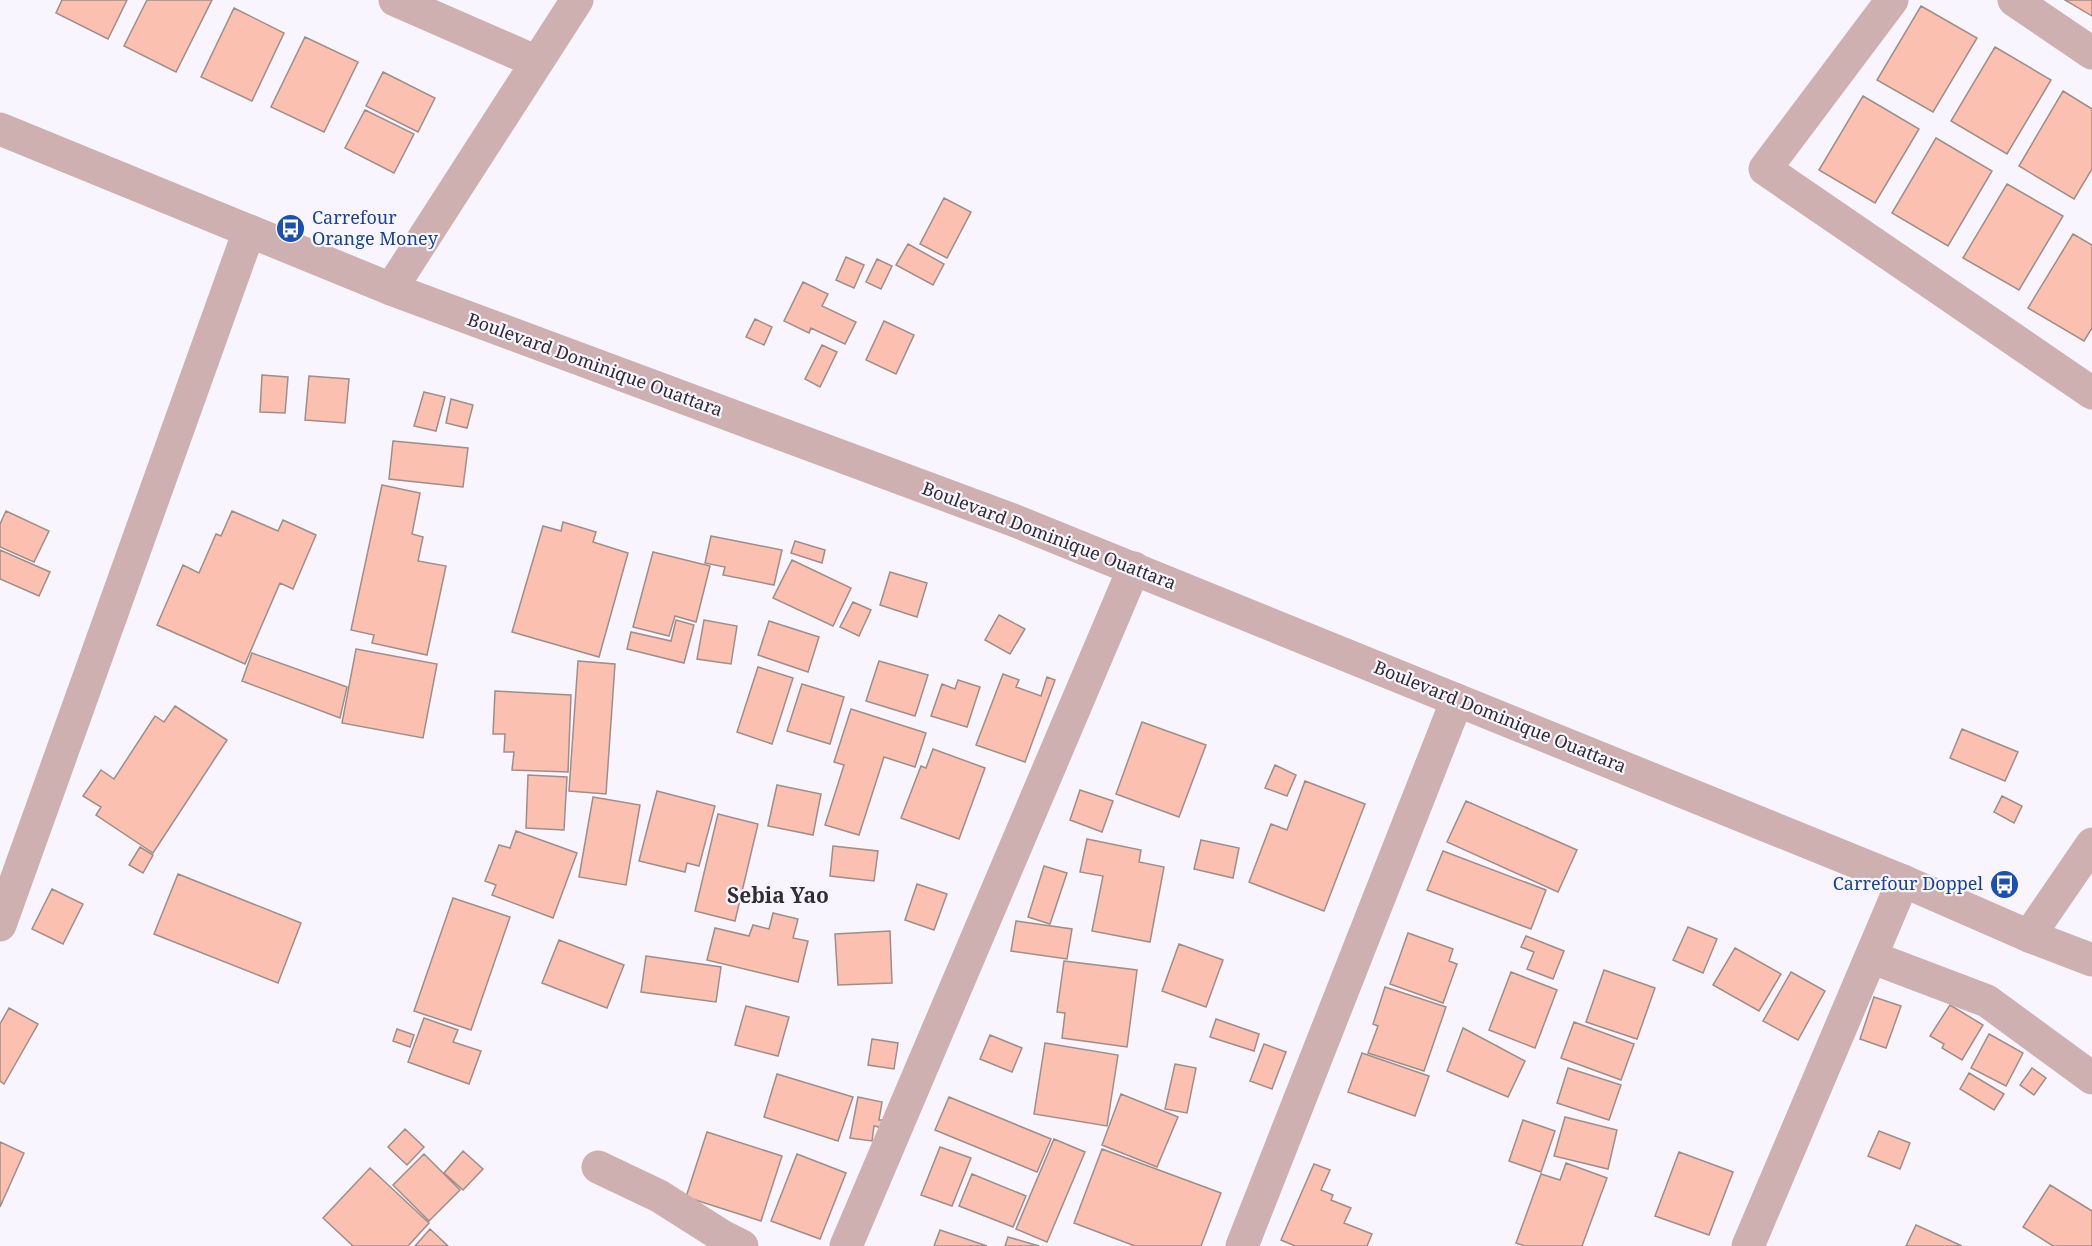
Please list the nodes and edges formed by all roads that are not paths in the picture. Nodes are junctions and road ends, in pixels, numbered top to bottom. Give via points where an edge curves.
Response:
1 (395, 0) edge
2 (577, 0) edge
3 (1892, 0) edge
4 (2014, 0) edge
5 (2092, 53) edge
6 (537, 62) junction
7 (0, 129) edge
8 (249, 231) junction
9 (391, 289) junction
10 (2092, 393) edge
11 (1134, 568) junction
12 (1457, 700) junction
13 (2092, 844) edge
14 (1903, 880) junction
15 (0, 925) edge
16 (2029, 936) junction
17 (1871, 957) junction
18 (2092, 960) edge
19 (2092, 1078) edge
20 (598, 1167) dead end
21 (742, 1246) edge
22 (846, 1246) edge
23 (1242, 1246) edge
24 (1748, 1246) edge

1 - 6 street
2 - 6 street
3 - 10 street via 1765,170
4 - 5 street
6 - 9 street
7 - 8 street, Boulevard Dominique Ouattara
8 - 9 street, Boulevard Dominique Ouattara
8 - 15 street
9 - 11 street, Boulevard Dominique Ouattara
11 - 12 street, Boulevard Dominique Ouattara
11 - 22 street
12 - 14 street, Boulevard Dominique Ouattara
12 - 23 street
13 - 16 street
14 - 16 street, Boulevard Dominique Ouattara
14 - 17 street
16 - 18 street, Boulevard Dominique Ouattara
17 - 19 street via 1987,1001
17 - 24 street
20 - 21 street via 659,1196

